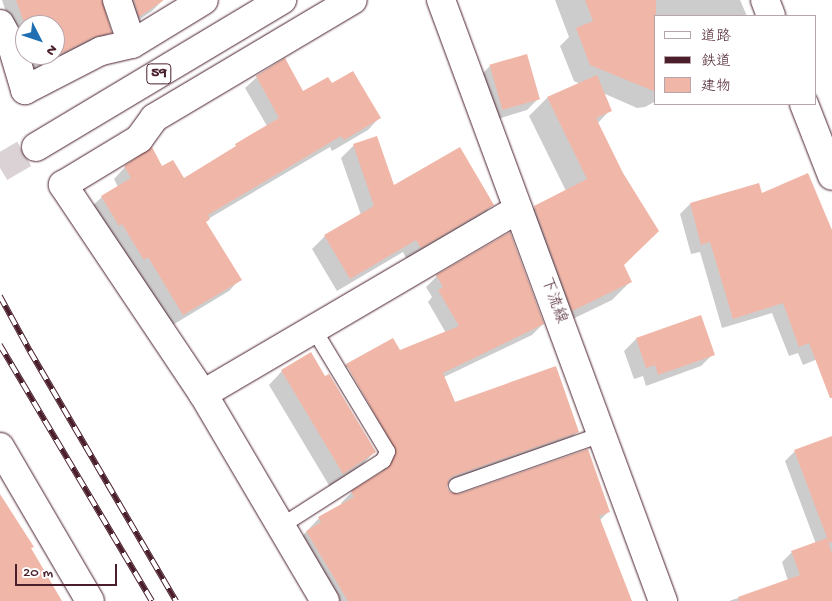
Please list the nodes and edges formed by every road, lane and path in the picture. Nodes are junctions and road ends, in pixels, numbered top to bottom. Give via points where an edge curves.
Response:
1 (117, 0) edge
2 (204, 0) edge
3 (282, 0) edge
4 (353, 0) edge
5 (441, 0) edge
6 (765, 0) edge
7 (771, 15) edge
8 (0, 24) edge
9 (132, 44) junction
10 (804, 105) edge
11 (36, 147) tunnel mouth
12 (832, 176) edge
13 (518, 209) junction
14 (314, 330) junction
15 (203, 394) junction
16 (601, 434) junction
17 (0, 447) edge
18 (456, 485) dead end
19 (280, 526) junction
20 (90, 601) edge
21 (325, 601) edge
22 (663, 601) edge

1 - 9 street
2 - 9 street
3 - 11 street, 59
4 - 15 street via 154,118 139,140 63,185
5 - 13 street, 下流線
6 - 7 street
8 - 9 street via 12,46 25,90 101,51
10 - 12 street
13 - 14 street
13 - 16 street, 下流線
14 - 15 street
14 - 19 lane via 387,451 384,460
15 - 19 street
16 - 18 lane
16 - 22 street, 下流線
17 - 20 street
19 - 21 street

